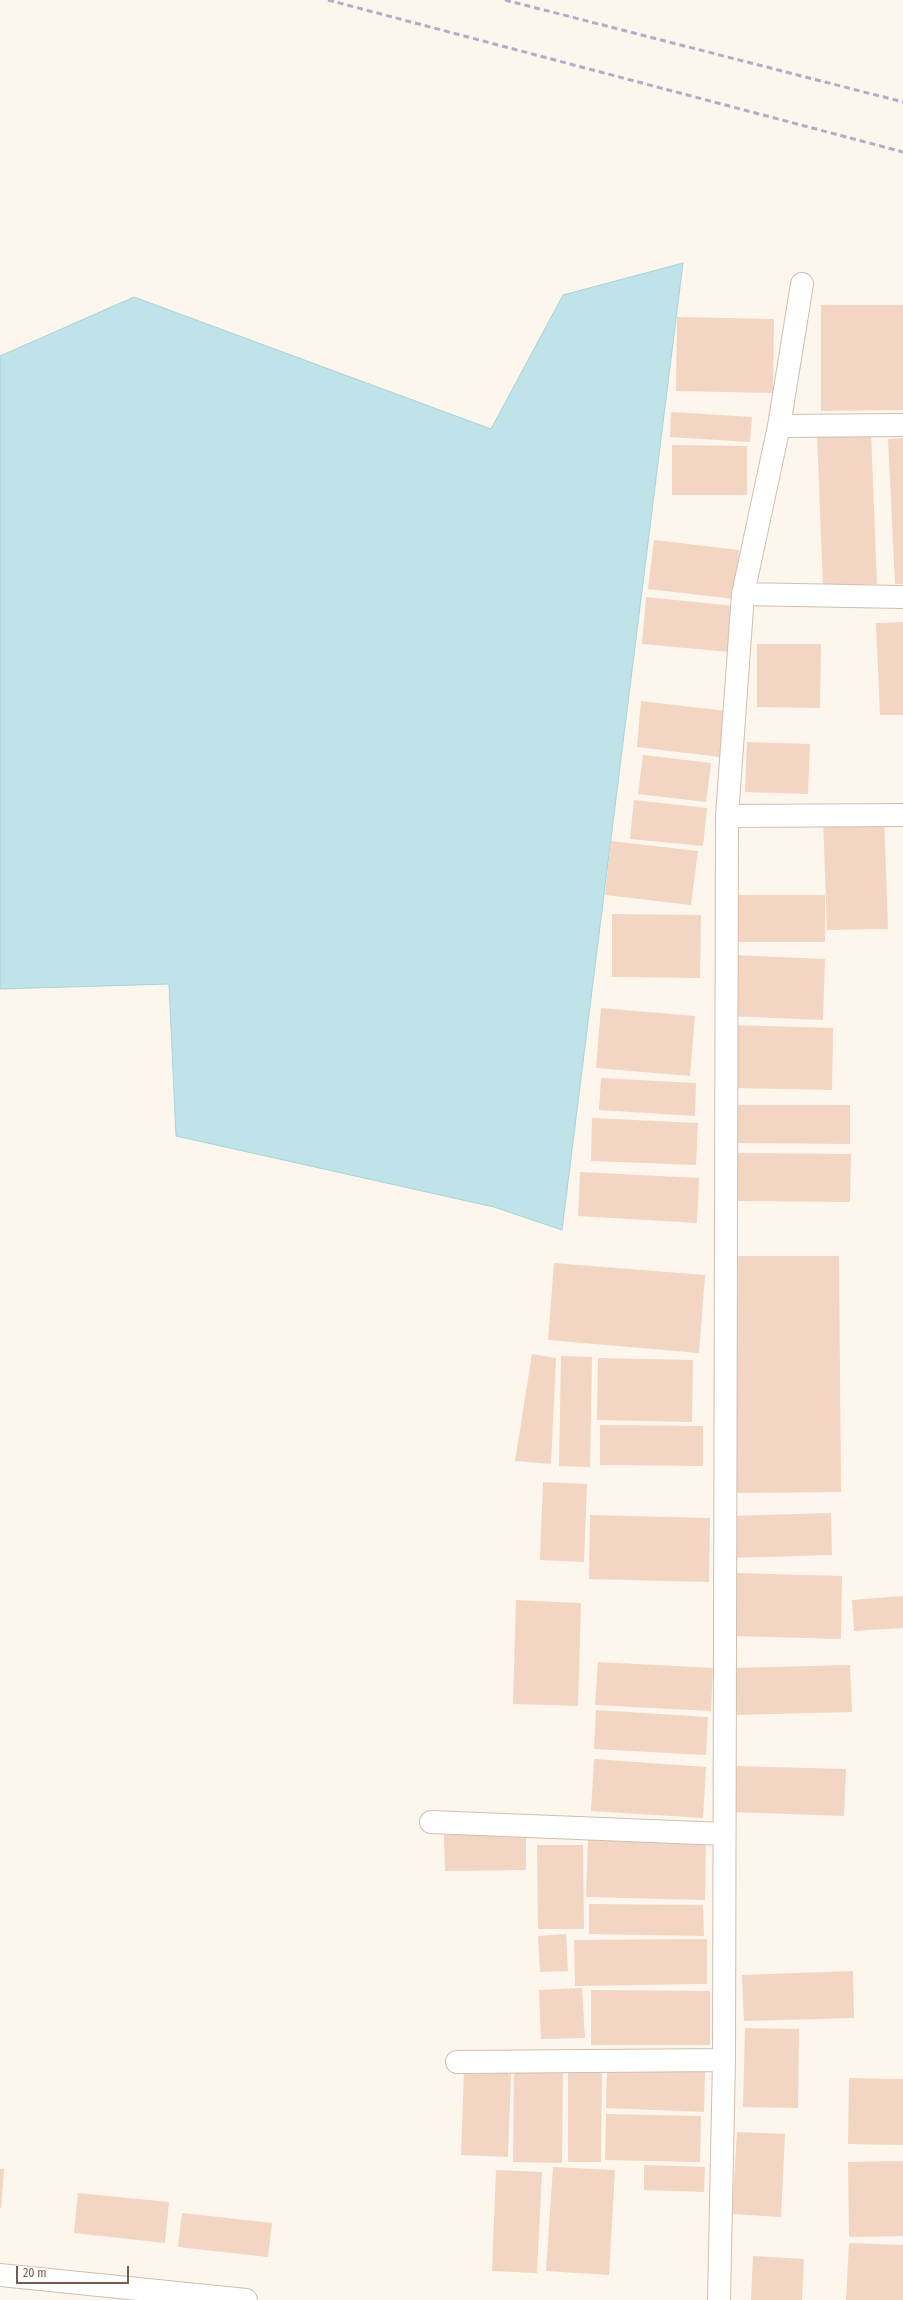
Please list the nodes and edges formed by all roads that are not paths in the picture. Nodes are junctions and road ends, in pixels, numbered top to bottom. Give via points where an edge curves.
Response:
1 (802, 284) dead end
2 (903, 425) edge
3 (779, 426) junction
4 (743, 594) junction
5 (903, 597) edge
6 (903, 814) edge
7 (727, 816) junction
8 (431, 1822) dead end
9 (724, 1834) junction
10 (724, 2060) junction
11 (457, 2062) dead end
12 (0, 2275) edge
13 (246, 2300) edge
14 (719, 2300) edge

1 - 3 street
2 - 3 street
3 - 4 street
4 - 5 street
4 - 7 street
6 - 7 street
7 - 9 street
8 - 9 street
9 - 10 street
10 - 11 street
10 - 14 street
12 - 13 street

